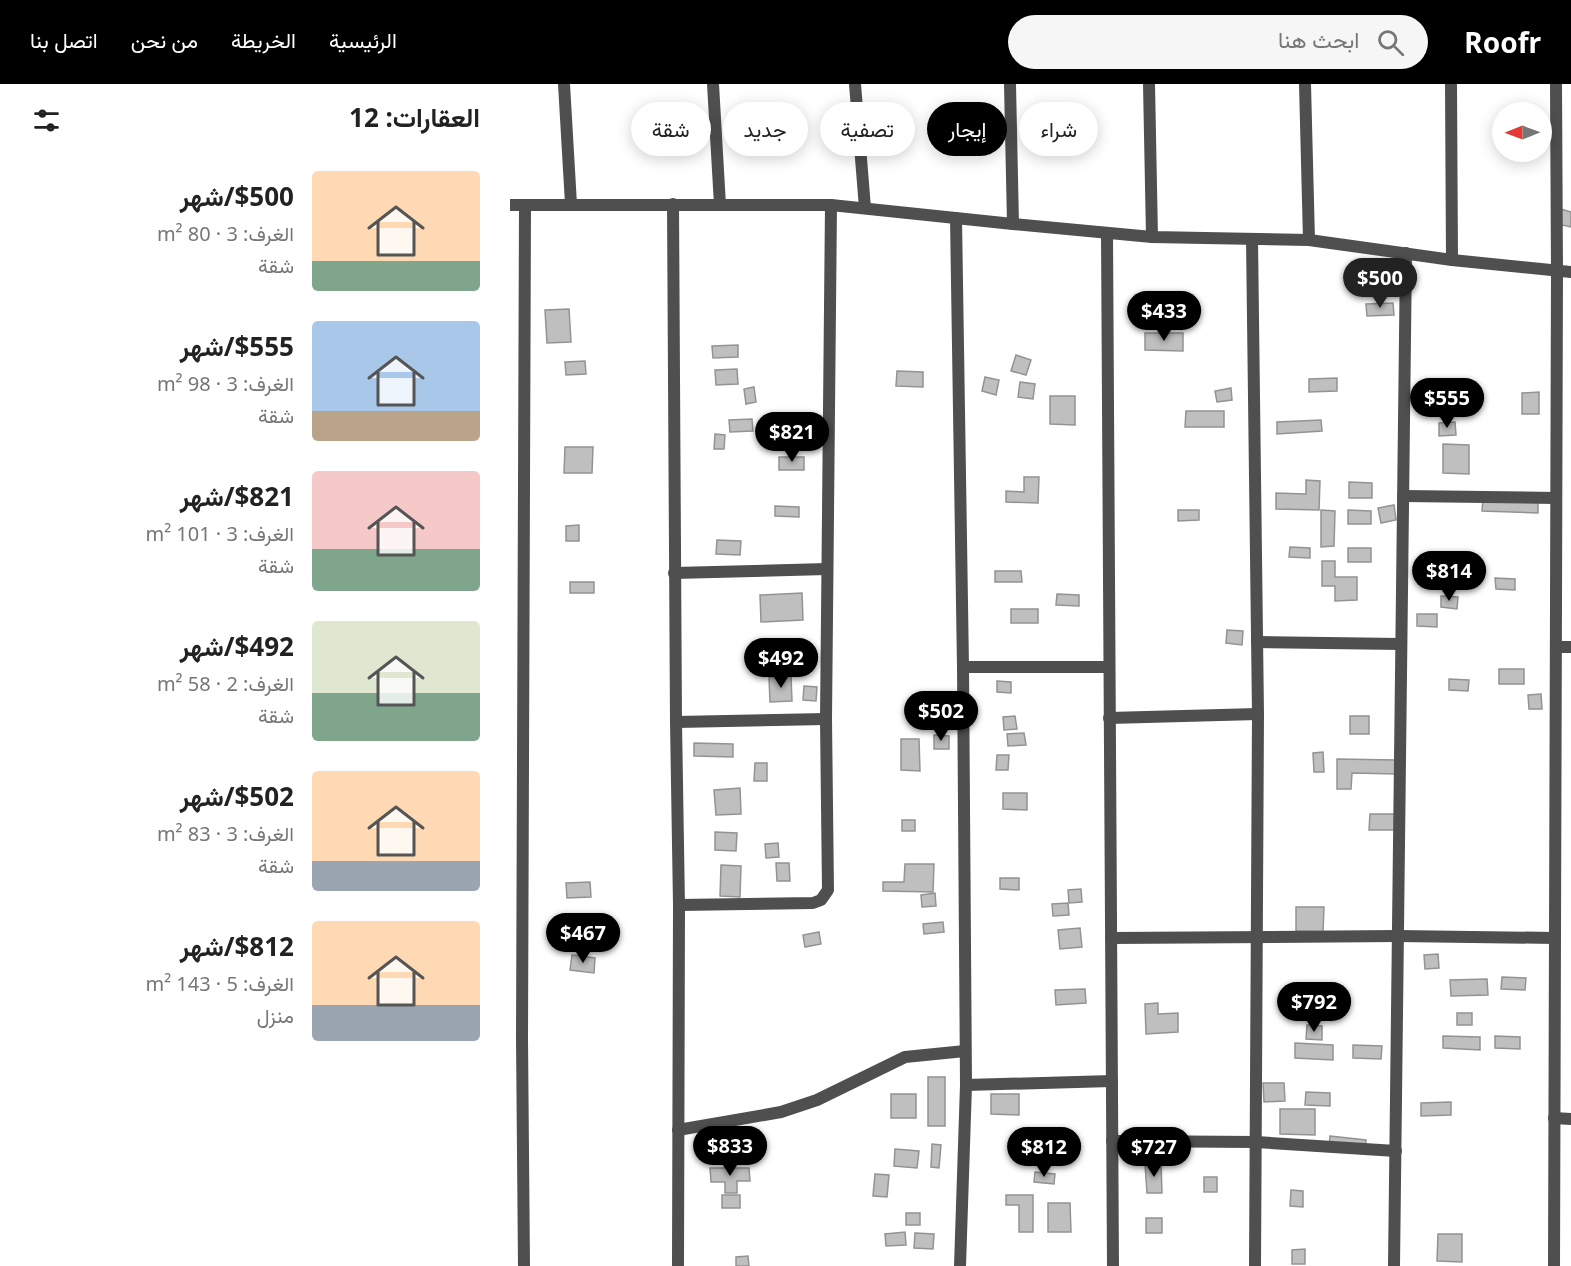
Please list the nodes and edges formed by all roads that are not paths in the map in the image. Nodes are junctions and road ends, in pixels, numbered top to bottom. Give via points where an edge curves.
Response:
1 (564, 84) edge
2 (713, 84) edge
3 (855, 84) edge
4 (1010, 84) edge
5 (1149, 84) edge
6 (1305, 84) edge
7 (1450, 84) edge
8 (1556, 84) edge
9 (571, 204) junction
10 (673, 204) junction
11 (720, 204) junction
12 (510, 205) edge
13 (525, 205) junction
14 (831, 205) junction
15 (865, 208) junction
16 (956, 218) junction
17 (1013, 224) junction
18 (1107, 232) junction
19 (1152, 237) junction
20 (1252, 239) junction
21 (1309, 240) junction
22 (1406, 253) junction
23 (1452, 260) junction
24 (1557, 271) junction
25 (1571, 272) edge
26 (1403, 496) junction
27 (1556, 498) junction
28 (827, 569) junction
29 (510, 571) edge
30 (523, 571) junction
31 (674, 573) junction
32 (1257, 642) junction
33 (1401, 644) junction
34 (1556, 647) junction
35 (1571, 647) edge
36 (963, 667) junction
37 (1109, 667) junction
38 (1258, 714) junction
39 (1109, 718) junction
40 (826, 719) junction
41 (676, 722) junction
42 (679, 905) junction
43 (1398, 936) junction
44 (1257, 937) junction
45 (1111, 938) junction
46 (1555, 938) junction
47 (516, 1038) edge
48 (965, 1051) junction
49 (1112, 1081) junction
50 (966, 1085) junction
51 (1554, 1118) junction
52 (1571, 1119) edge
53 (678, 1130) junction
54 (1112, 1141) junction
55 (1256, 1142) junction
56 (1396, 1151) junction
57 (524, 1266) edge
58 (678, 1266) edge
59 (960, 1266) edge
60 (1113, 1266) edge
61 (1255, 1266) edge
62 (1394, 1266) edge
63 (1554, 1266) edge

1 - 9 street
2 - 11 street
3 - 15 street
4 - 17 street
5 - 19 street
6 - 21 street
7 - 23 street
8 - 24 street
9 - 10 street
9 - 13 street
10 - 11 street
10 - 31 street
11 - 14 street
12 - 13 street
13 - 30 street
14 - 15 street
14 - 28 street
15 - 16 street
16 - 17 street
16 - 36 street
17 - 18 street
18 - 19 street
18 - 37 street
19 - 20 street
20 - 21 street
20 - 32 street
21 - 22 street
22 - 23 street
22 - 26 street
23 - 24 street
24 - 25 street
24 - 27 street
26 - 27 street
26 - 33 street
27 - 34 street
28 - 31 street
28 - 40 street
29 - 30 street
30 - 47 street
31 - 41 street
32 - 33 street
32 - 38 street
33 - 43 street
34 - 35 street
34 - 46 street
36 - 37 street
36 - 48 street
37 - 39 street
38 - 39 street
38 - 44 street
39 - 45 street
40 - 41 street
40 - 42 street via 828,890 821,900
41 - 42 street
42 - 53 street
43 - 44 street
43 - 46 street
43 - 56 street
44 - 45 street
44 - 55 street
45 - 49 street
46 - 51 street
47 - 57 street
48 - 50 street
48 - 53 street via 905,1057 817,1100 781,1112
49 - 50 street
49 - 54 street
50 - 59 street
51 - 52 street
51 - 63 street
53 - 58 street
54 - 55 street
54 - 60 street
55 - 56 street
55 - 61 street
56 - 62 street

